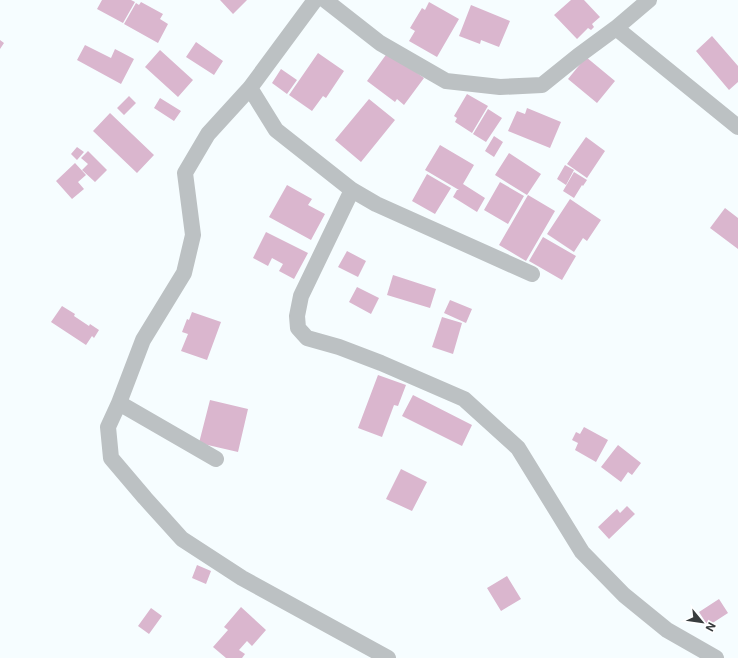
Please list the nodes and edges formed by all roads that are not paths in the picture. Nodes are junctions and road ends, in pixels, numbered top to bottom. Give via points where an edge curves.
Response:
1 (315, 0) edge
2 (325, 0) edge
3 (649, 0) edge
4 (616, 28) junction
5 (250, 88) junction
6 (738, 127) edge
7 (352, 190) junction
8 (532, 274) dead end
9 (119, 403) junction
10 (216, 460) dead end
11 (388, 658) edge
12 (716, 658) edge

1 - 5 street
2 - 4 street via 380,43 446,81 500,87 542,85
3 - 4 street
4 - 6 street
5 - 7 street via 276,130
5 - 9 street via 208,134 185,173 193,235 184,273 143,340
7 - 8 street via 376,204
7 - 12 street via 301,296 297,316 298,328 307,338 381,363 464,399 518,448 582,552 624,595 667,630
9 - 10 street
9 - 11 street via 108,427 111,458 182,539 242,578

